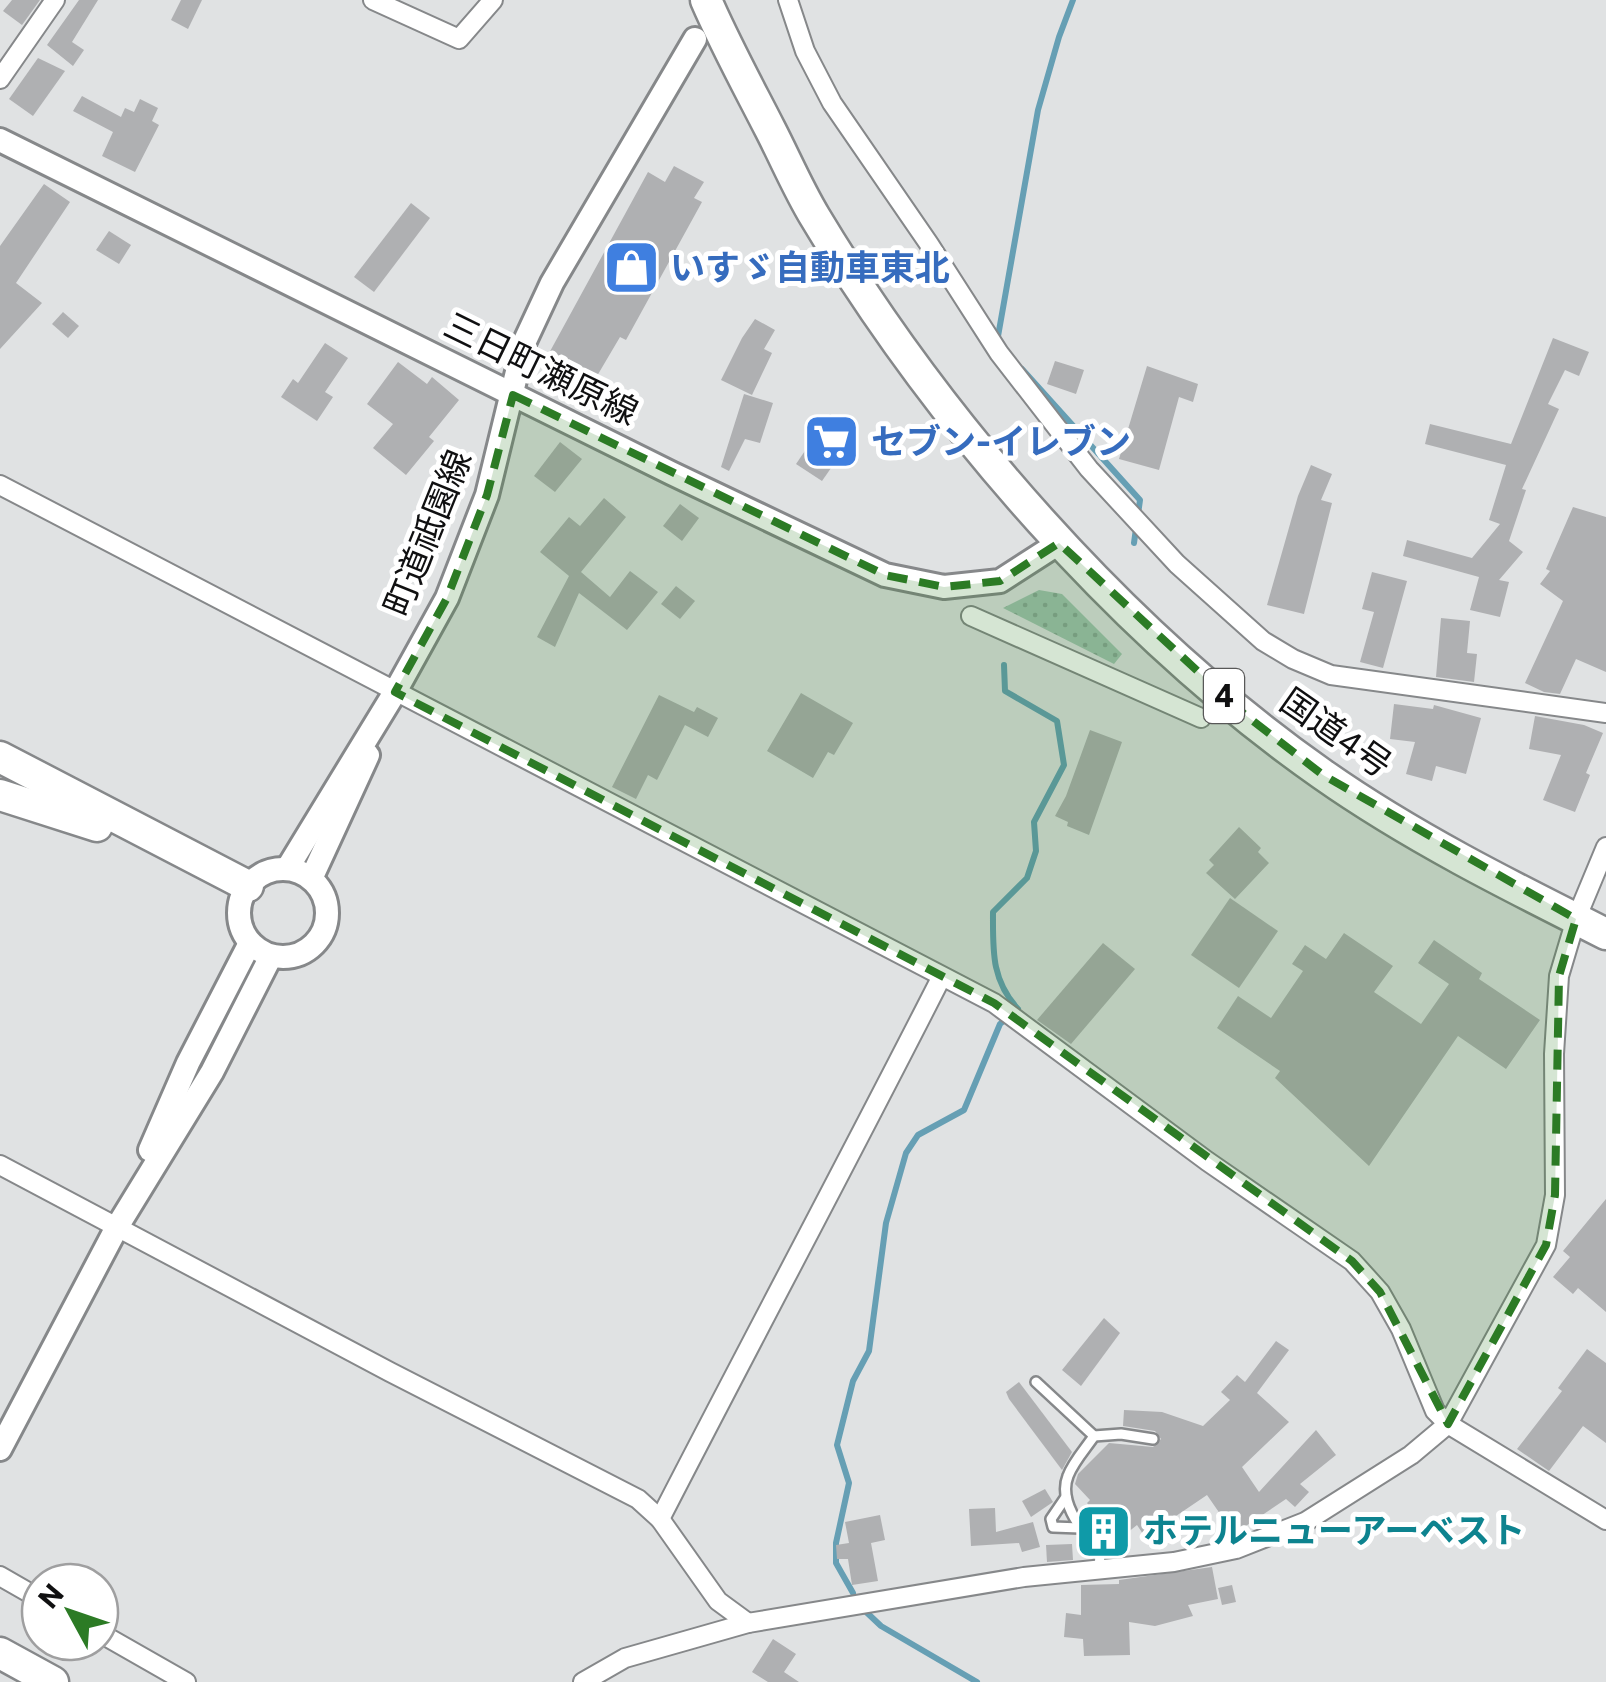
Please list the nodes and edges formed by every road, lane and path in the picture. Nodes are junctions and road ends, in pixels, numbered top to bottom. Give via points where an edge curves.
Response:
1 (55, 0) edge
2 (374, 0) edge
3 (493, 0) edge
4 (706, 0) edge
5 (788, 0) edge
6 (694, 39) dead end
7 (0, 79) edge
8 (0, 140) edge
9 (512, 394) junction
10 (0, 485) edge
11 (1059, 543) junction
12 (971, 616) dead end
13 (395, 692) junction
14 (1606, 713) edge
15 (1201, 718) dead end
16 (0, 757) edge
17 (0, 795) edge
18 (1606, 847) edge
19 (286, 869) junction
20 (311, 878) junction
21 (244, 895) junction
22 (1576, 919) junction
23 (1606, 934) edge
24 (261, 950) junction
25 (941, 978) junction
26 (0, 1165) edge
27 (117, 1227) junction
28 (1036, 1382) dead end
29 (1448, 1424) junction
30 (1094, 1436) junction
31 (1153, 1440) dead end
32 (0, 1449) edge
33 (1066, 1497) junction
34 (660, 1519) junction
35 (1606, 1520) edge
36 (1080, 1528) junction
37 (1098, 1572) junction
38 (748, 1623) junction
39 (120, 1644) edge
40 (0, 1653) edge
41 (52, 1682) edge
42 (186, 1682) edge
43 (584, 1682) edge

1 - 7 street
2 - 3 street via 459,39
4 - 11 highway, 4 via 813,214 897,344
5 - 14 street via 832,104 999,353 1088,469 1177,564 1263,641 1330,674
6 - 9 street, 町道祗園線 via 552,283 524,342
8 - 9 street, 三日町瀬原線
9 - 11 street, 三日町瀬原線 via 885,575 944,587 1000,581
9 - 13 street, 町道祗園線 via 487,496 447,598
10 - 13 street
11 - 22 highway, 国道4号 / 4 via 1231,702 1323,775
12 - 15 street
13 - 19 street, 町道祗園線
13 - 20 street, 町道祗園線
13 - 25 street
16 - 21 highway
17 - 21 highway via 96,826
18 - 22 street
19 - 20 street
19 - 21 street via 265,873
20 - 24 street via 326,902 324,930 305,952
21 - 24 street via 240,924
22 - 23 highway, 国道4号 / 4
22 - 29 street via 1559,976 1555,1195 1546,1245
24 - 27 street via 188,1063
25 - 29 street via 994,1003 1352,1261 1380,1292 1435,1411
25 - 34 street
26 - 27 street
27 - 32 street
27 - 34 street via 638,1499
28 - 30 lane
29 - 35 street
29 - 37 street via 1305,1522 1236,1549
30 - 31 lane
30 - 33 lane via 1067,1478
33 - 36 lane
33 - 36 lane via 1053,1527
34 - 38 street via 718,1601
36 - 37 lane via 1100,1554
37 - 38 street
38 - 43 street via 624,1658
39 - 42 street
40 - 41 highway

